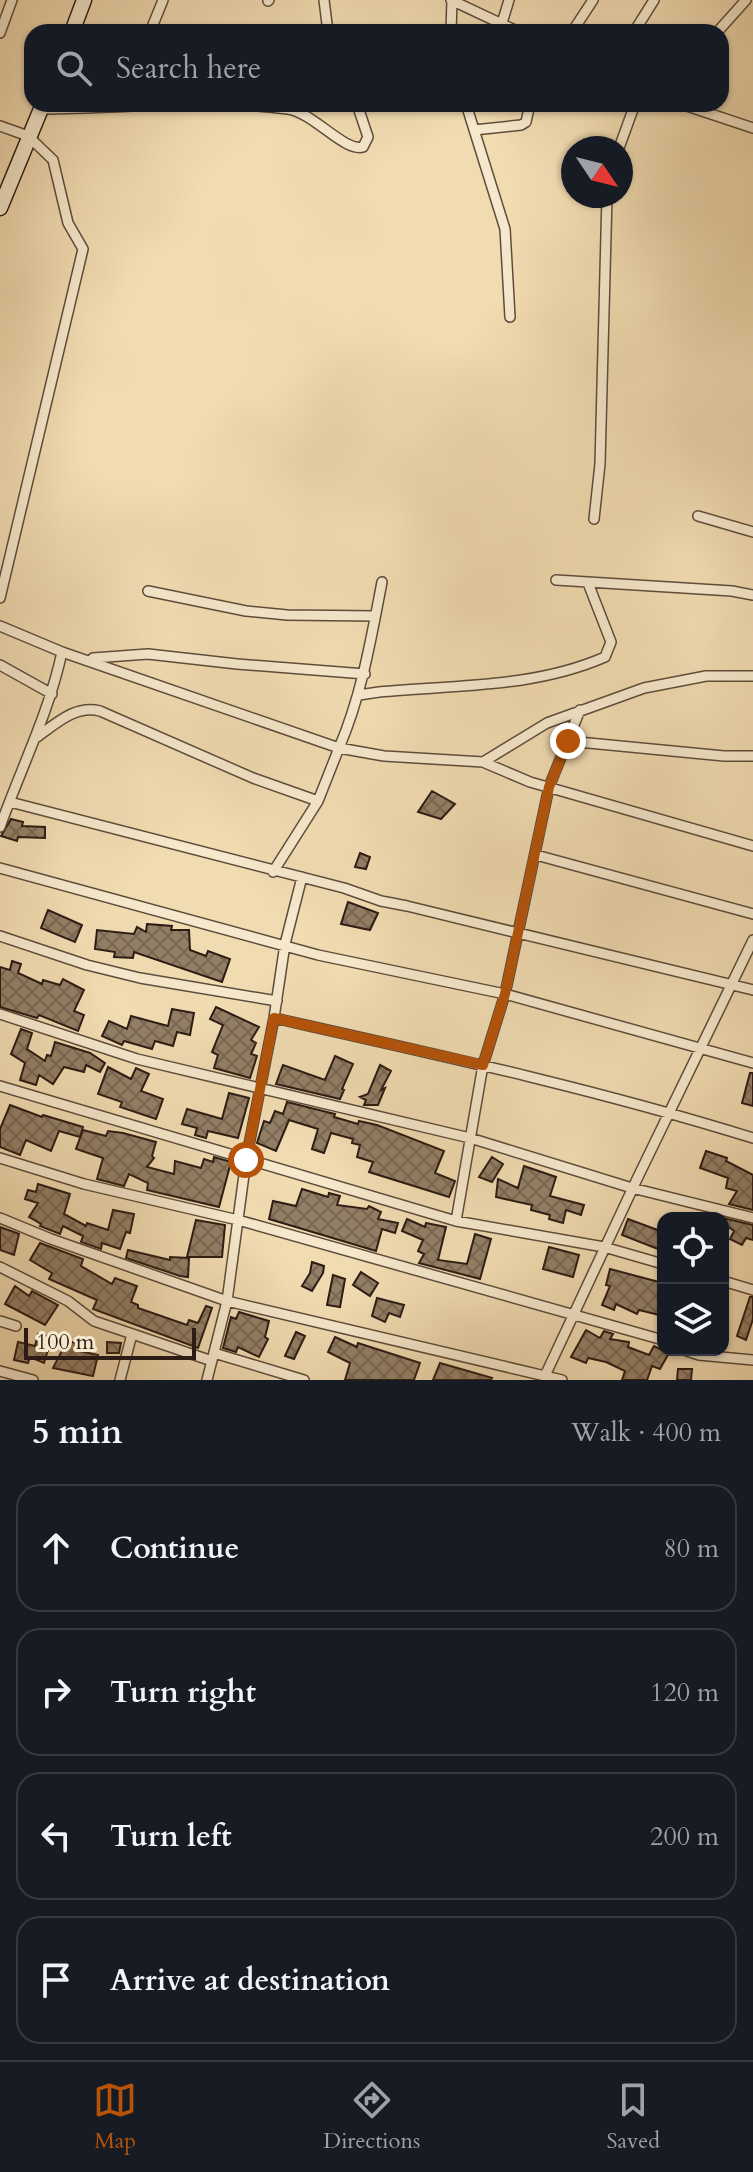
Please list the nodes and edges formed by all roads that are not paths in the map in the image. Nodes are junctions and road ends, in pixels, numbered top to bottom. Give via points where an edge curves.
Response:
1 (12, 0) edge
2 (84, 0) edge
3 (163, 0) edge
4 (324, 0) edge
5 (452, 0) edge
6 (509, 0) edge
7 (593, 0) edge
8 (654, 0) edge
9 (746, 0) edge
10 (502, 23) joint
11 (75, 24) edge
12 (153, 24) edge
13 (327, 24) edge
14 (451, 24) edge
15 (577, 24) edge
16 (639, 24) edge
17 (724, 24) edge
18 (0, 33) edge
19 (40, 112) edge
20 (296, 112) edge
21 (360, 112) edge
22 (468, 112) edge
23 (528, 112) edge
24 (632, 112) edge
25 (705, 112) edge
26 (0, 126) edge
27 (753, 128) edge
28 (474, 130) junction
29 (28, 136) junction
30 (623, 136) edge
31 (0, 208) edge
32 (607, 208) edge
33 (510, 317) dead end
34 (698, 516) dead end
35 (594, 519) dead end
36 (753, 532) edge
37 (556, 580) dead end
38 (382, 582) dead end
39 (588, 583) junction
40 (148, 591) dead end
41 (753, 595) edge
42 (0, 598) edge
43 (375, 616) junction
44 (0, 626) edge
45 (62, 652) junction
46 (88, 659) junction
47 (0, 665) edge
48 (365, 674) junction
49 (753, 676) edge
50 (52, 694) junction
51 (359, 695) junction
52 (580, 710) junction
53 (37, 737) junction
54 (568, 741) junction
55 (339, 748) junction
56 (753, 756) edge
57 (483, 762) junction
58 (549, 787) junction
59 (318, 801) junction
60 (5, 806) edge
61 (0, 827) edge
62 (753, 846) edge
63 (536, 855) junction
64 (0, 868) edge
65 (273, 872) junction
66 (302, 877) junction
67 (753, 914) edge
68 (517, 933) junction
69 (0, 936) edge
70 (753, 940) edge
71 (285, 944) junction
72 (733, 985) junction
73 (753, 990) edge
74 (505, 994) junction
75 (277, 1001) junction
76 (0, 1014) edge
77 (274, 1018) junction
78 (702, 1049) junction
79 (753, 1063) edge
80 (483, 1065) junction
81 (0, 1086) edge
82 (259, 1088) junction
83 (669, 1111) junction
84 (470, 1138) junction
85 (753, 1138) edge
86 (0, 1158) edge
87 (246, 1160) junction
88 (632, 1188) junction
89 (0, 1218) edge
90 (753, 1218) edge
91 (238, 1220) junction
92 (456, 1221) junction
93 (604, 1247) junction
94 (657, 1262) edge
95 (0, 1267) edge
96 (729, 1283) edge
97 (753, 1290) edge
98 (227, 1301) junction
99 (572, 1315) junction
100 (0, 1321) edge
101 (16, 1326) dead end
102 (132, 1334) junction
103 (657, 1338) edge
104 (713, 1356) edge
105 (213, 1357) junction
106 (753, 1360) edge
107 (0, 1371) edge
108 (544, 1378) edge
109 (33, 1380) edge
110 (120, 1380) edge
111 (207, 1380) edge
112 (304, 1380) edge
113 (562, 1380) edge

1 - 18 street
2 - 11 street
3 - 12 street
4 - 13 street
5 - 10 street
5 - 14 street
6 - 10 street
7 - 15 street
8 - 16 street
9 - 17 street
19 - 29 street
20 - 21 street via 359,149 368,137
22 - 28 street
23 - 28 street via 521,125
24 - 30 street
25 - 27 street
26 - 29 street
28 - 33 street via 505,229
29 - 31 street
29 - 42 street via 56,164 68,223 83,249
32 - 35 street
34 - 36 street
37 - 39 street
38 - 43 street
39 - 41 street
39 - 51 street via 611,642 605,657 519,681
40 - 43 street via 274,614
43 - 48 street
44 - 45 street
45 - 46 street
45 - 50 street
46 - 48 street via 148,654
46 - 55 street
47 - 50 street
48 - 51 street
49 - 52 street via 691,678
50 - 53 street
51 - 55 street
52 - 54 street
52 - 57 street via 547,723
53 - 59 street via 70,714 90,709
53 - 60 street
54 - 56 street
54 - 58 street
55 - 57 street
55 - 59 street
57 - 58 street
58 - 62 street
58 - 63 street
59 - 65 street
60 - 61 street
60 - 65 street
63 - 67 street
63 - 68 street
64 - 71 street
65 - 66 street
66 - 68 street
66 - 71 street
68 - 72 street
68 - 74 street
69 - 75 street via 140,978
70 - 72 street
71 - 74 street
71 - 75 street
72 - 73 street
72 - 78 street
74 - 78 street
74 - 80 street
75 - 77 street
76 - 82 street via 137,1059
77 - 80 street
77 - 82 street
78 - 79 street
78 - 83 street
80 - 83 street
80 - 84 street
81 - 87 street
82 - 84 street
82 - 87 street
83 - 85 street
83 - 88 street
84 - 88 street
84 - 92 street
86 - 91 street
87 - 91 street
87 - 92 street
88 - 90 street
88 - 93 street
89 - 98 street
91 - 98 street
91 - 99 street
92 - 93 street
93 - 94 street
93 - 99 street
95 - 102 street via 68,1301 94,1321
96 - 97 street
98 - 105 street
98 - 108 street
99 - 103 street
99 - 108 street
100 - 101 street
102 - 105 street
102 - 110 street
104 - 106 street
105 - 111 street
105 - 112 street
107 - 109 street
108 - 113 street

